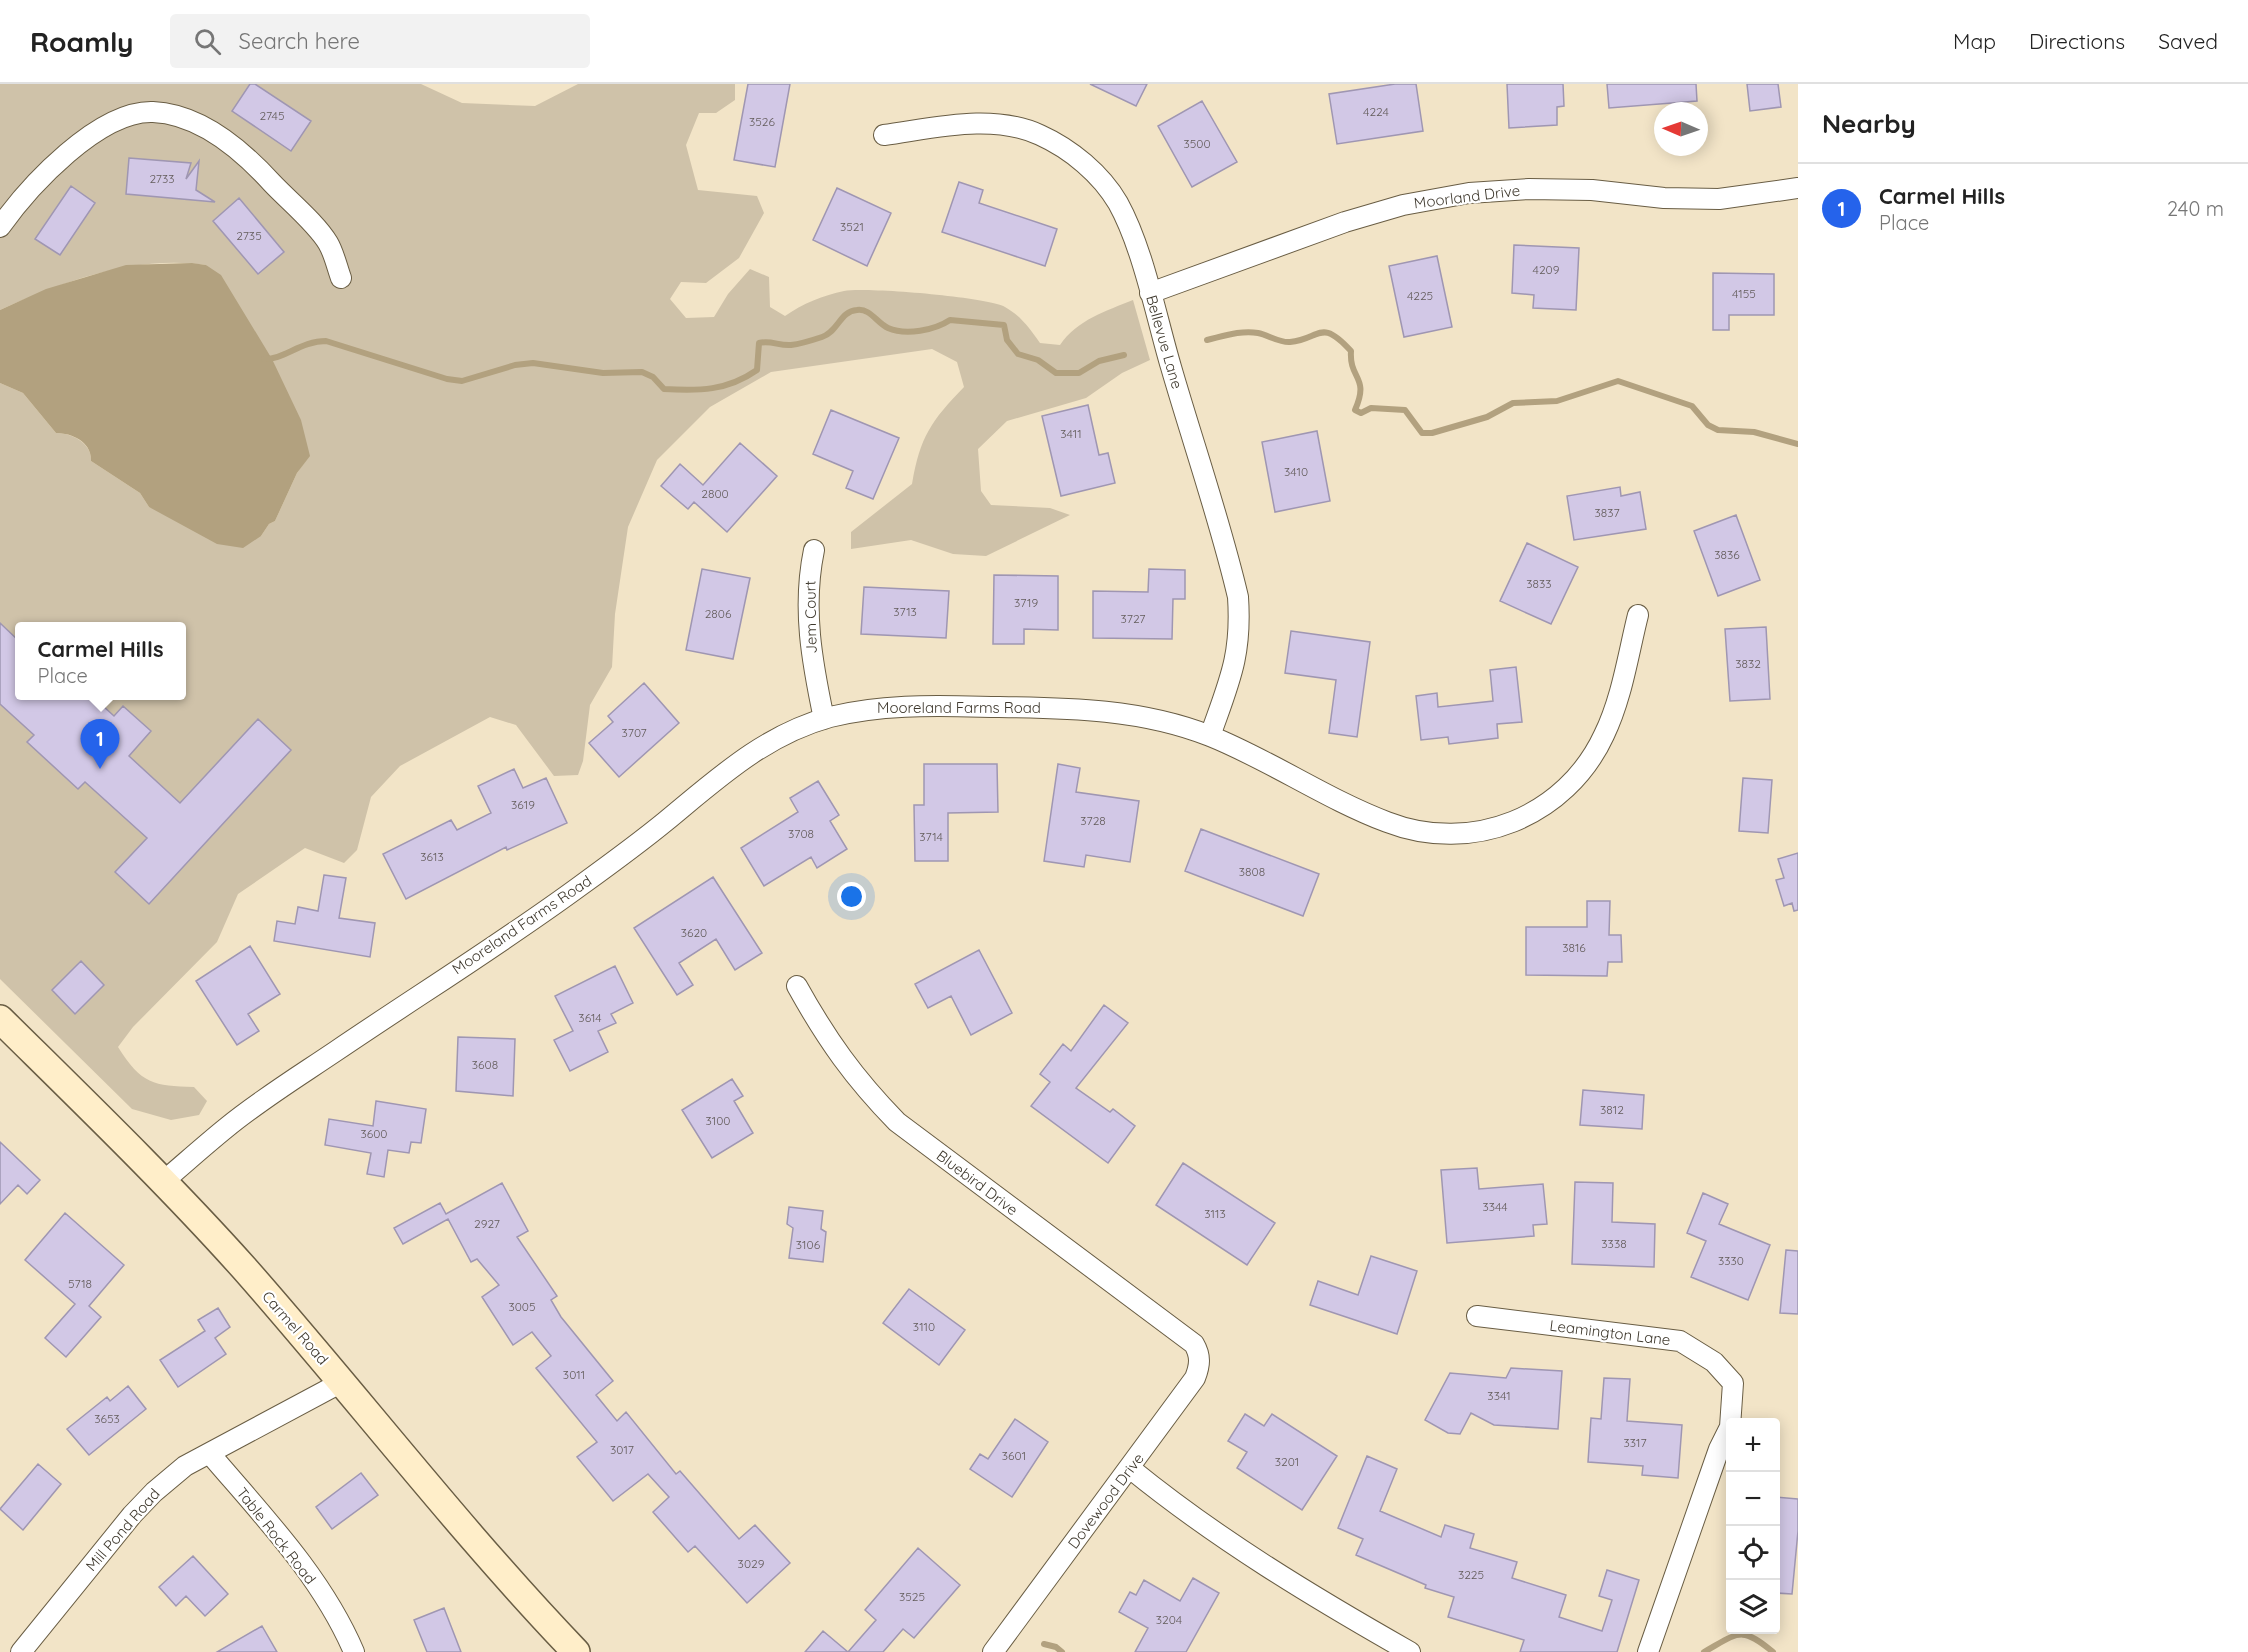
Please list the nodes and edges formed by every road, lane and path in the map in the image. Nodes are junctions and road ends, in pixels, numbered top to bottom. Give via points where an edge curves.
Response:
1 (884, 135) dead end
2 (1798, 188) edge
3 (0, 226) edge
4 (341, 278) dead end
5 (1150, 293) junction
6 (814, 550) dead end
7 (1638, 615) dead end
8 (824, 719) junction
9 (1210, 736) junction
10 (797, 986) dead end
11 (4, 1030) edge
12 (165, 1180) junction
13 (1477, 1316) dead end
14 (1194, 1344) joint
15 (342, 1382) junction
16 (211, 1455) junction
17 (1131, 1469) junction
18 (21, 1652) edge
19 (354, 1652) edge
20 (576, 1652) edge
21 (993, 1652) edge
22 (1410, 1652) edge
23 (1648, 1652) edge

1 - 5 street, Bellevue Lane via 985,123 1013,126 1061,146 1086,165 1117,201 1129,225
2 - 5 street, Moorland Drive via 1719,199 1592,190 1469,193 1403,205 1346,222
3 - 4 street via 57,161 110,122 152,112 210,129 263,172 328,243
5 - 9 street, Bellevue Lane via 1238,597 1239,647
6 - 8 street, Jem Court via 809,643
7 - 9 street, Mooreland Farms Road via 1619,695 1588,764 1551,802 1524,819 1497,828 1444,834 1387,822
8 - 9 street, Mooreland Farms Road via 874,708 922,705 1070,708 1165,721
8 - 12 street, Mooreland Farms Road via 786,733 733,765 576,889 228,1126
10 - 14 street, Bluebird Drive via 830,1044 861,1085 897,1122
11 - 12 main road, Carmel Road
12 - 15 main road, Carmel Road
13 - 23 street, Leamington Lane via 1680,1341 1714,1362 1733,1383 1730,1427
14 - 17 street, Dovewood Drive via 1200,1366 1195,1378
15 - 16 street, Mill Pond Road
15 - 20 main road, Carmel Road via 482,1550
16 - 18 street, Mill Pond Road via 185,1466 139,1507
16 - 19 street, Table Rock Road via 298,1559 333,1611
17 - 21 street, Dovewood Drive
17 - 22 street via 1178,1507 1337,1611

